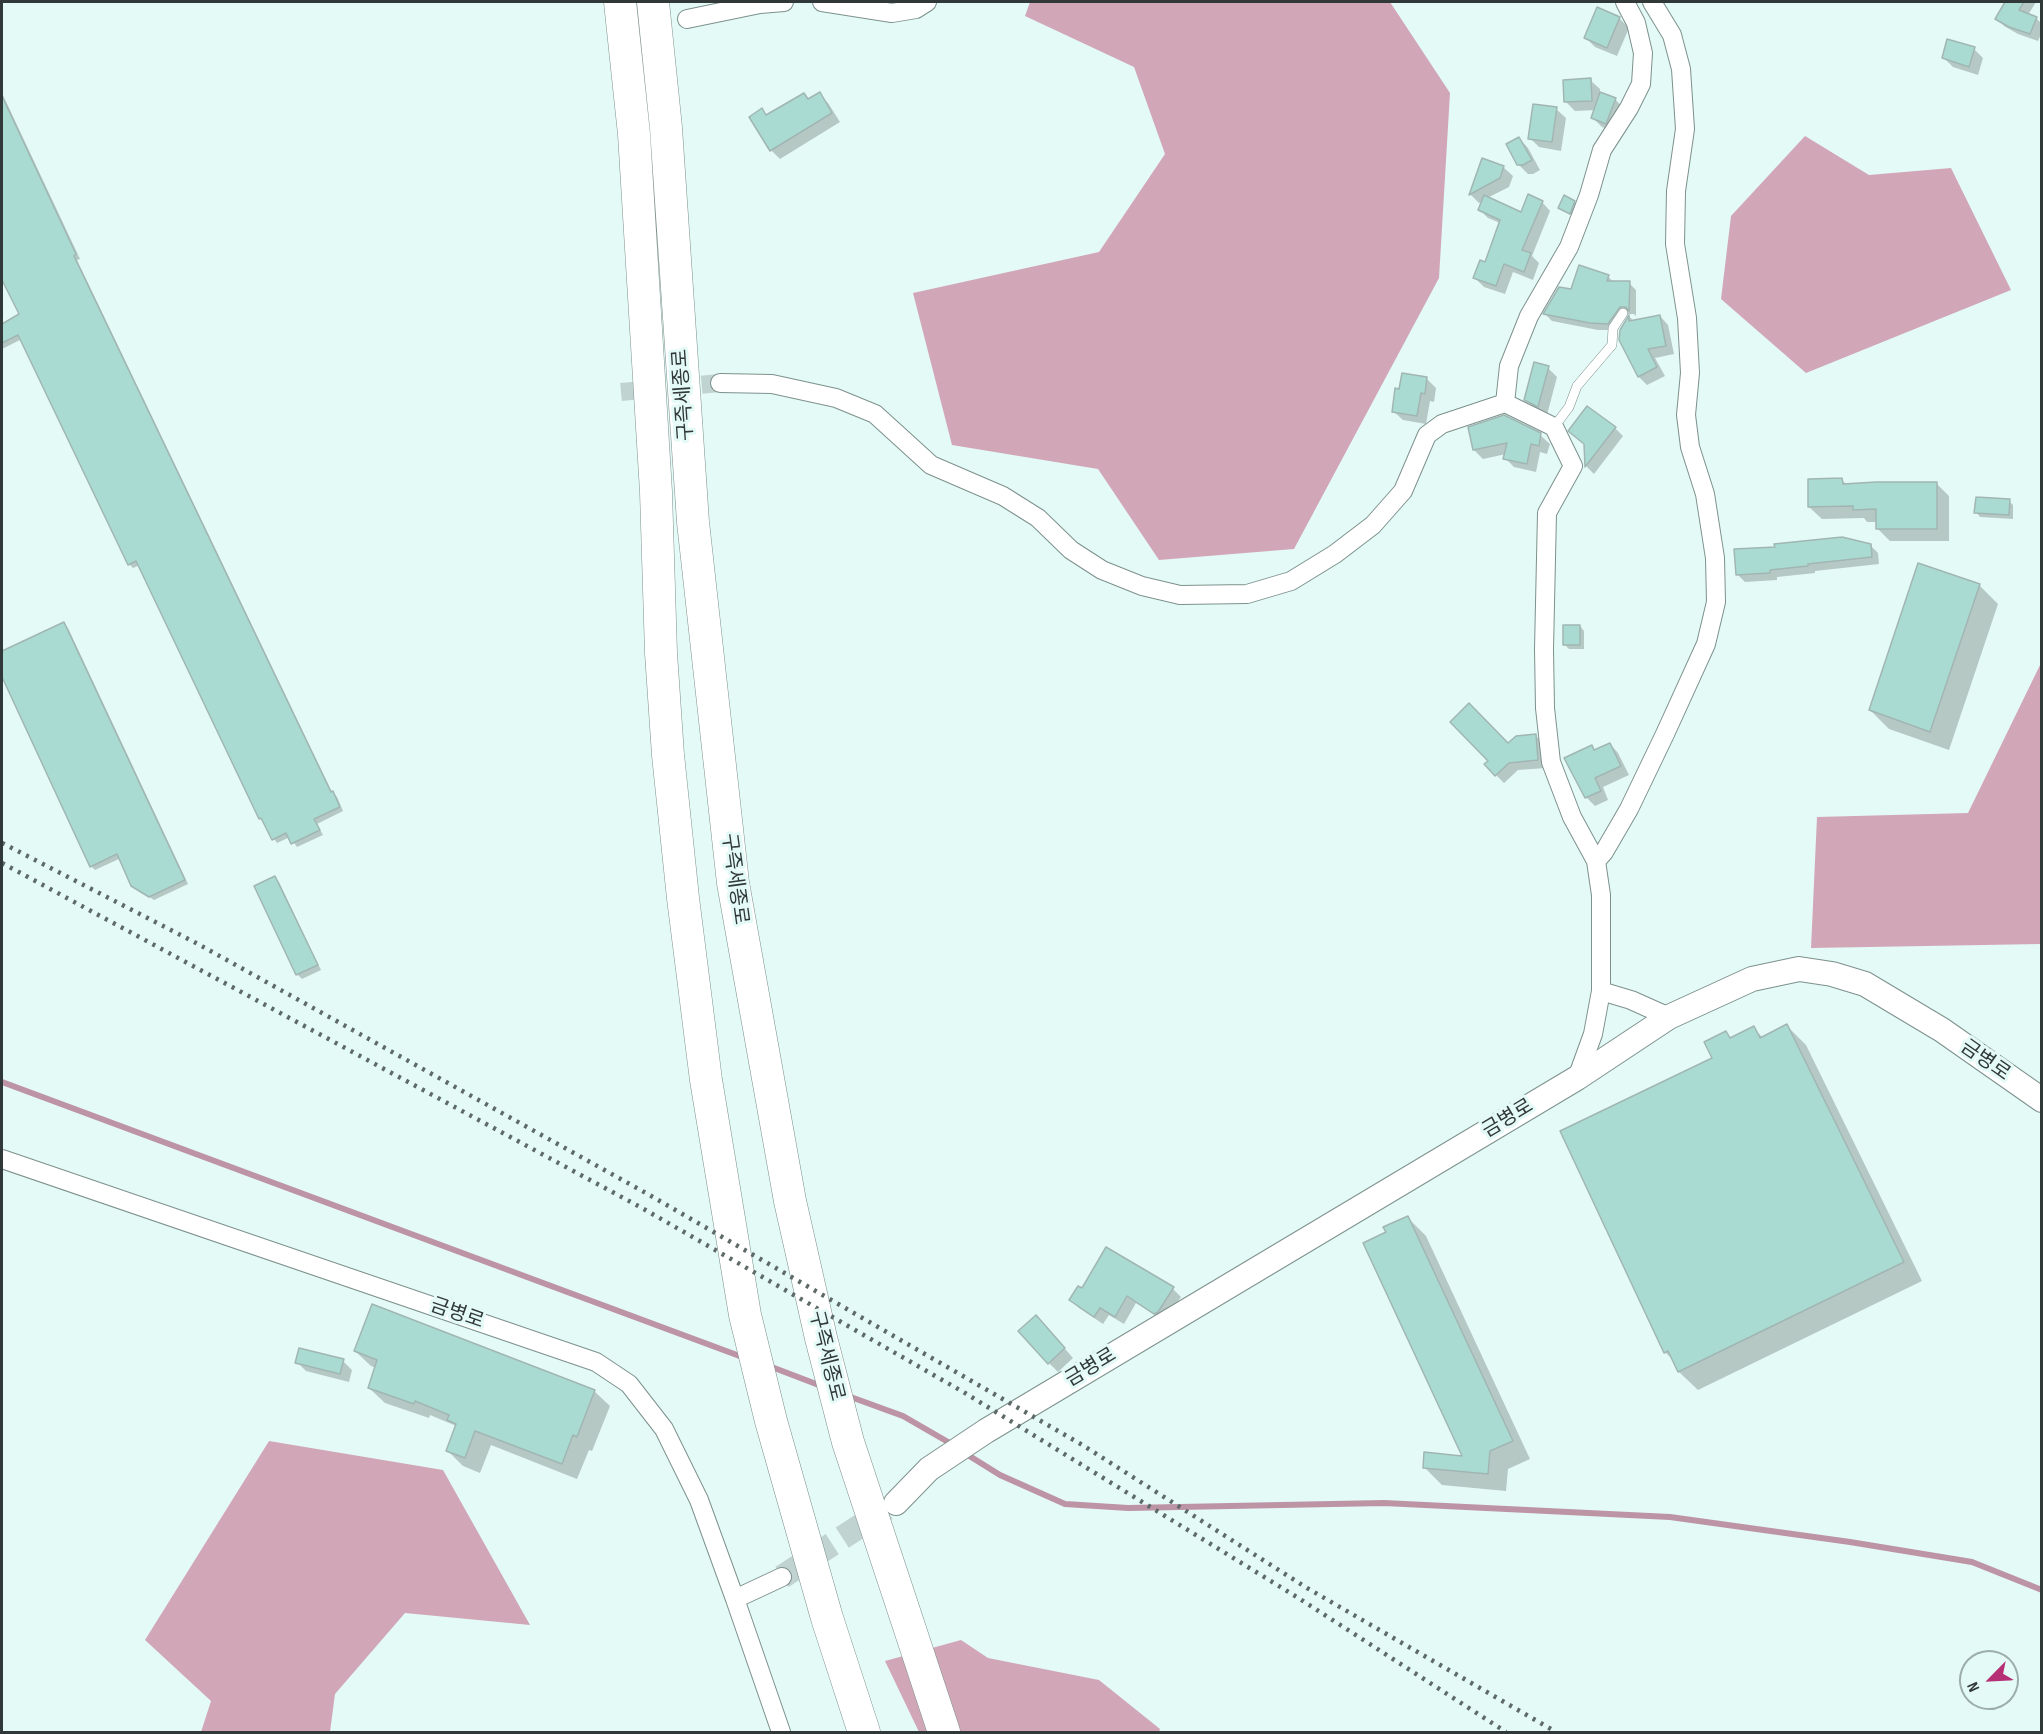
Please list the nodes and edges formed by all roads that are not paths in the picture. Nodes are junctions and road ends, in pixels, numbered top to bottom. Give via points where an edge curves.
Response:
1 (620, 2) edge
2 (653, 2) edge
3 (784, 2) edge
4 (822, 2) edge
5 (927, 2) edge
6 (1624, 2) edge
7 (1652, 2) edge
8 (687, 20) dead end
9 (1623, 313) dead end
10 (720, 383) tunnel mouth
11 (1505, 403) junction
12 (1554, 427) junction
13 (1596, 861) junction
14 (1601, 991) junction
15 (1669, 1017) junction
16 (1577, 1078) junction
17 (2042, 1100) edge
18 (2, 1159) edge
19 (896, 1503) tunnel mouth
20 (782, 1577) tunnel mouth
21 (735, 1599) junction
22 (781, 1732) edge
23 (864, 1732) edge
24 (945, 1732) edge

1 - 23 highway, 구즉세종로 via 634,134 668,755 706,1080 745,1314 827,1618
2 - 24 highway, 구즉세종로 via 666,129 693,522 733,883 790,1201 821,1338 848,1442
3 - 8 street
4 - 5 street via 892,13 916,9
6 - 11 street via 1636,22 1643,53 1641,84 1602,150 1569,247 1529,316 1509,366
7 - 13 street via 1672,35 1682,69 1685,129 1676,191 1675,244 1688,318 1690,373 1686,415 1690,447 1705,494 1715,558 1716,602 1706,644 1665,734 1629,809
9 - 12 lane via 1613,328 1612,345 1577,386 1569,407
10 - 11 street via 771,384 836,398 876,414 931,465 1003,496 1038,518 1071,550 1102,570 1142,586 1180,595 1247,594 1291,581 1373,525 1403,491 1426,435 1442,424
11 - 12 street
12 - 13 street via 1573,466 1547,513 1545,708 1551,762 1572,817
13 - 14 street via 1601,895
14 - 15 street
14 - 16 street via 1593,1034
15 - 16 street, 금병로
15 - 17 street, 금병로 via 1752,979 1799,969 1832,974 1865,984 1942,1030
16 - 19 street, 금병로 via 986,1431 929,1469
18 - 21 street, 금병로 via 596,1362 629,1384 664,1429 699,1500
20 - 21 street
21 - 22 street, 금병로

